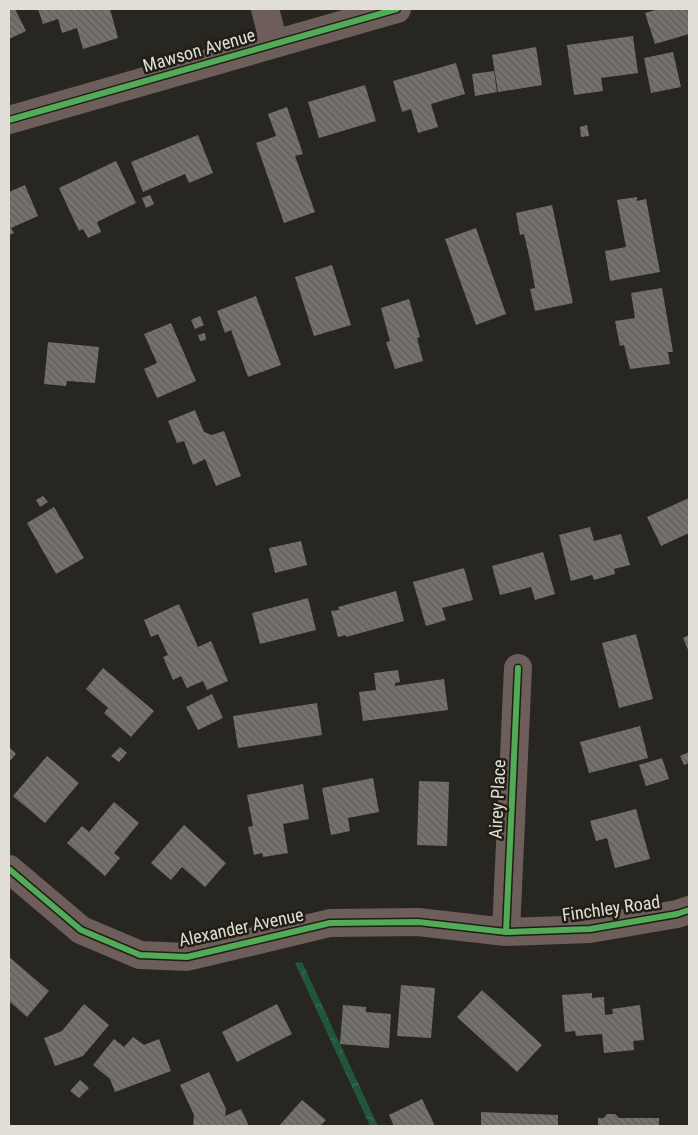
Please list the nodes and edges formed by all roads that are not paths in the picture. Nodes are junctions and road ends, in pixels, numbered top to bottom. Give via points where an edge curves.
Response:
1 (264, 9) edge
2 (397, 9) edge
3 (274, 44) junction
4 (9, 120) edge
5 (518, 668) dead end
6 (9, 869) edge
7 (689, 910) edge
8 (506, 932) junction

1 - 3 street
2 - 3 street, Mawson Avenue
3 - 4 street, Mawson Avenue
5 - 8 street, Airey Place
6 - 8 street, Alexander Avenue via 81,930 140,955 187,958 330,923 418,922
7 - 8 street, Finchley Road via 590,929

